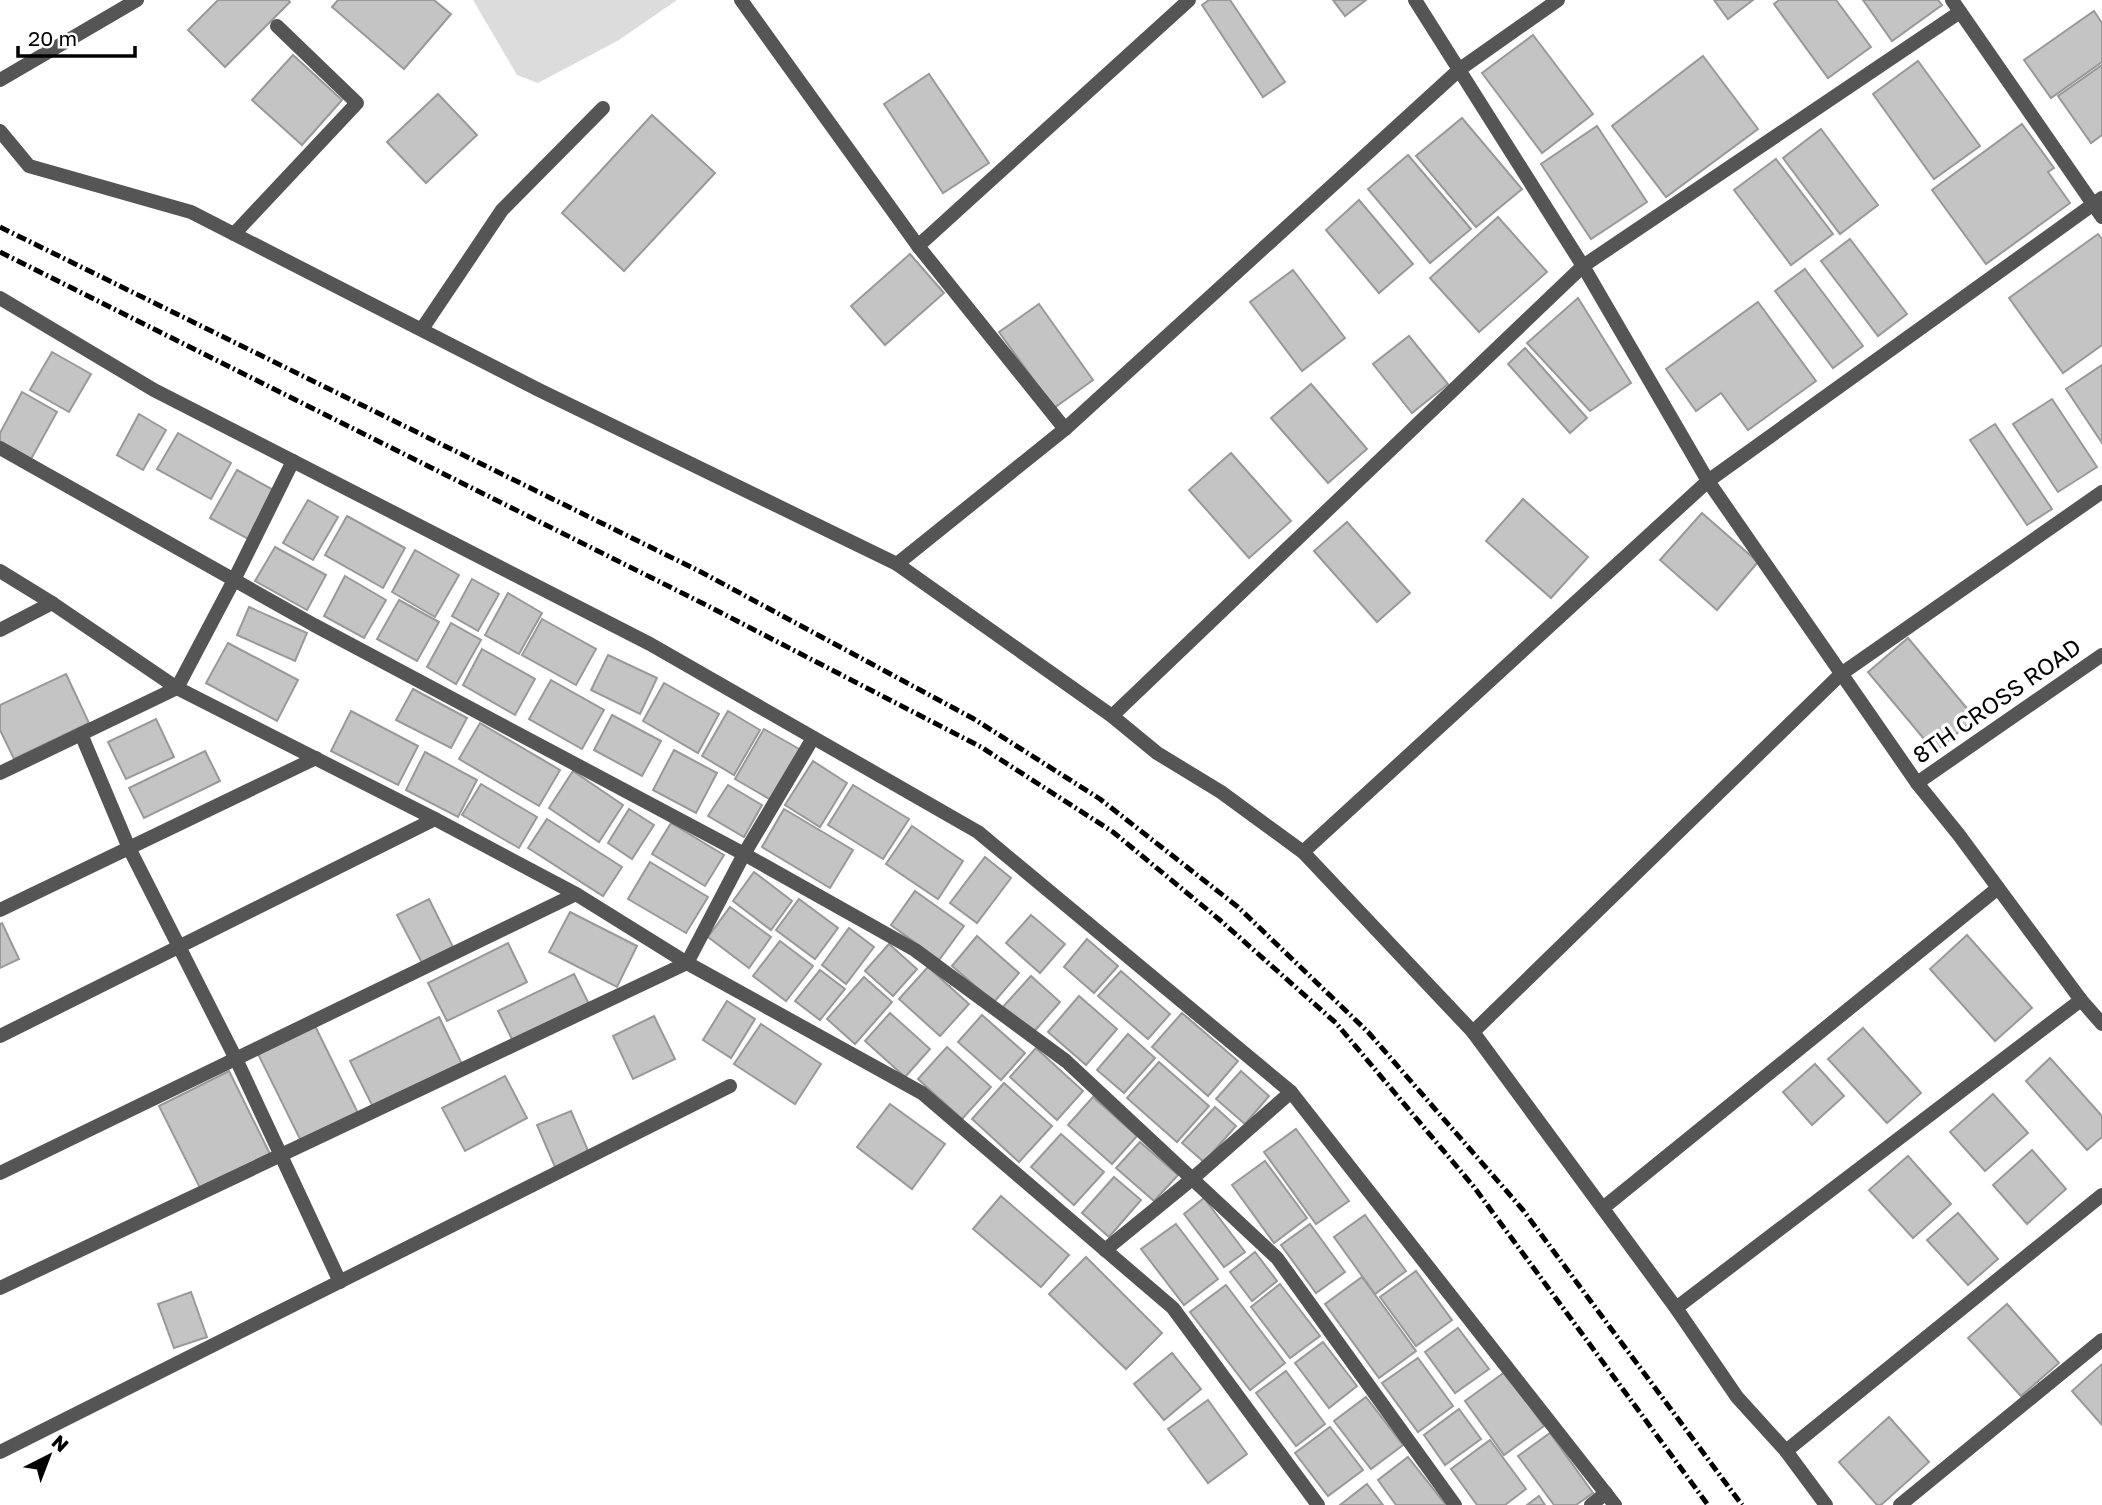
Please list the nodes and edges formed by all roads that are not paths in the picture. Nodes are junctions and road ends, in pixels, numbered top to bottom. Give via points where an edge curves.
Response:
1 (137, 0) edge
2 (741, 0) edge
3 (1189, 0) edge
4 (1415, 0) edge
5 (1558, 0) edge
6 (1956, 6) edge
7 (277, 26) dead end
8 (1460, 69) junction
9 (0, 80) edge
10 (603, 108) dead end
11 (0, 131) edge
12 (2099, 206) edge
13 (234, 234) junction
14 (919, 246) junction
15 (1583, 266) junction
16 (0, 298) edge
17 (422, 329) junction
18 (1065, 429) junction
19 (0, 448) edge
20 (293, 461) junction
21 (1708, 481) junction
22 (2102, 492) edge
23 (897, 564) junction
24 (0, 571) edge
25 (234, 580) junction
26 (52, 603) junction
27 (0, 630) edge
28 (2102, 655) edge
29 (1841, 674) junction
30 (177, 688) junction
31 (1112, 716) junction
32 (81, 734) junction
33 (813, 738) junction
34 (316, 758) junction
35 (0, 773) edge
36 (1917, 783) junction
37 (435, 819) junction
38 (129, 848) junction
39 (1303, 852) junction
40 (744, 854) junction
41 (1998, 888) junction
42 (576, 894) junction
43 (0, 910) edge
44 (180, 946) junction
45 (687, 963) junction
46 (2081, 1000) junction
47 (2102, 1024) edge
48 (1473, 1032) junction
49 (0, 1036) edge
50 (236, 1059) junction
51 (730, 1086) dead end
52 (1291, 1092) junction
53 (281, 1155) junction
54 (0, 1173) edge
55 (1192, 1178) junction
56 (2102, 1195) edge
57 (1603, 1208) junction
58 (1105, 1250) junction
59 (340, 1282) junction
60 (0, 1288) edge
61 (1676, 1308) junction
62 (2102, 1340) edge
63 (1786, 1451) junction
64 (0, 1452) edge
65 (1611, 1499) edge
66 (1318, 1505) edge
67 (1455, 1505) edge
68 (1591, 1505) edge
69 (1826, 1505) edge
70 (1900, 1505) edge

1 - 9 street
2 - 14 street
3 - 14 street
4 - 8 street
5 - 8 street
6 - 12 street
6 - 15 street
7 - 13 street via 357,103
8 - 15 street
8 - 18 street
10 - 17 street via 502,210
11 - 13 street via 29,166 191,212
12 - 21 street
13 - 17 street
14 - 18 street
15 - 21 street
15 - 31 street
16 - 20 street via 155,390
17 - 23 street
18 - 23 street
19 - 25 street
20 - 25 street
20 - 33 street via 650,645
21 - 29 street
21 - 39 street
22 - 29 street
23 - 31 street
24 - 26 street
25 - 30 street
25 - 40 street
26 - 27 street
26 - 30 street
28 - 36 street, 8TH CROSS ROAD
29 - 36 street
29 - 48 street
30 - 32 street
30 - 34 street
31 - 39 street via 1157,753 1221,792
32 - 35 street
32 - 38 street
33 - 40 street
33 - 52 street via 978,832
34 - 37 street
34 - 38 street
36 - 41 street
37 - 42 street
37 - 44 street
38 - 43 street
38 - 44 street
39 - 48 street
40 - 45 street
40 - 55 street via 915,950 1066,1060
41 - 46 street
41 - 57 street
42 - 45 street
42 - 50 street
44 - 49 street
44 - 50 street
45 - 53 street
45 - 58 street via 922,1093
46 - 47 street
46 - 61 street
48 - 57 street
50 - 53 street
50 - 54 street
51 - 59 street
52 - 55 street
52 - 65 street
53 - 59 street
53 - 60 street
55 - 58 street
55 - 67 street via 1277,1258
56 - 63 street
57 - 61 street
58 - 66 street via 1173,1308
59 - 64 street
61 - 63 street via 1737,1397
62 - 70 street
63 - 69 street
65 - 68 street

